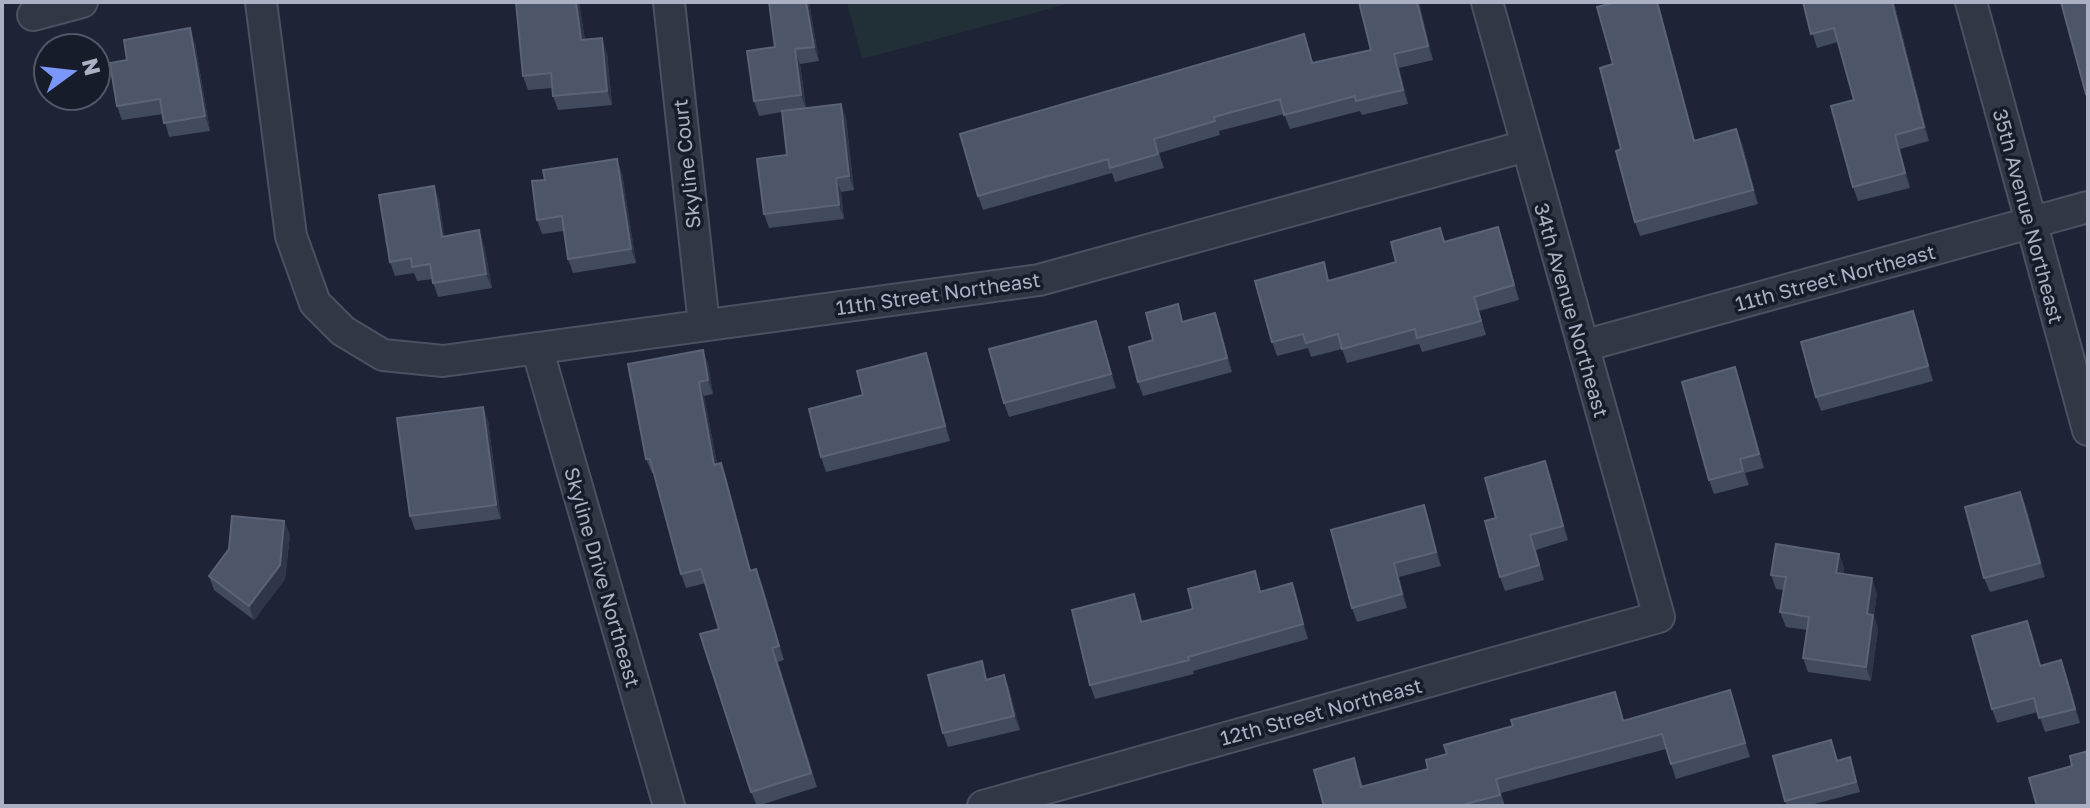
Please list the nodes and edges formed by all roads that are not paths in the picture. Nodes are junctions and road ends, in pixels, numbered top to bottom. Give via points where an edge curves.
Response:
1 (82, 2) edge
2 (261, 2) edge
3 (669, 2) edge
4 (1487, 2) edge
5 (1971, 2) edge
6 (33, 15) dead end
7 (1526, 146) junction
8 (2088, 207) edge
9 (2031, 224) junction
10 (704, 325) junction
11 (1583, 346) junction
12 (537, 348) junction
13 (2088, 430) edge
14 (1659, 617) joint
15 (669, 806) edge
16 (983, 806) edge

1 - 6 street
2 - 12 street, 11th Street Northeast via 291,236 315,303 343,331 383,355 443,361
3 - 10 street, Skyline Court
4 - 7 street, 34th Avenue Northeast
5 - 9 street, 35th Avenue Northeast
7 - 10 street, 11th Street Northeast via 1039,280
7 - 11 street, 34th Avenue Northeast
8 - 9 street, 11th Street Northeast
9 - 11 street, 11th Street Northeast
9 - 13 street, 35th Avenue Northeast
10 - 12 street, 11th Street Northeast
11 - 14 street, 34th Avenue Northeast
12 - 15 street, Skyline Drive Northeast
14 - 16 street, 12th Street Northeast

